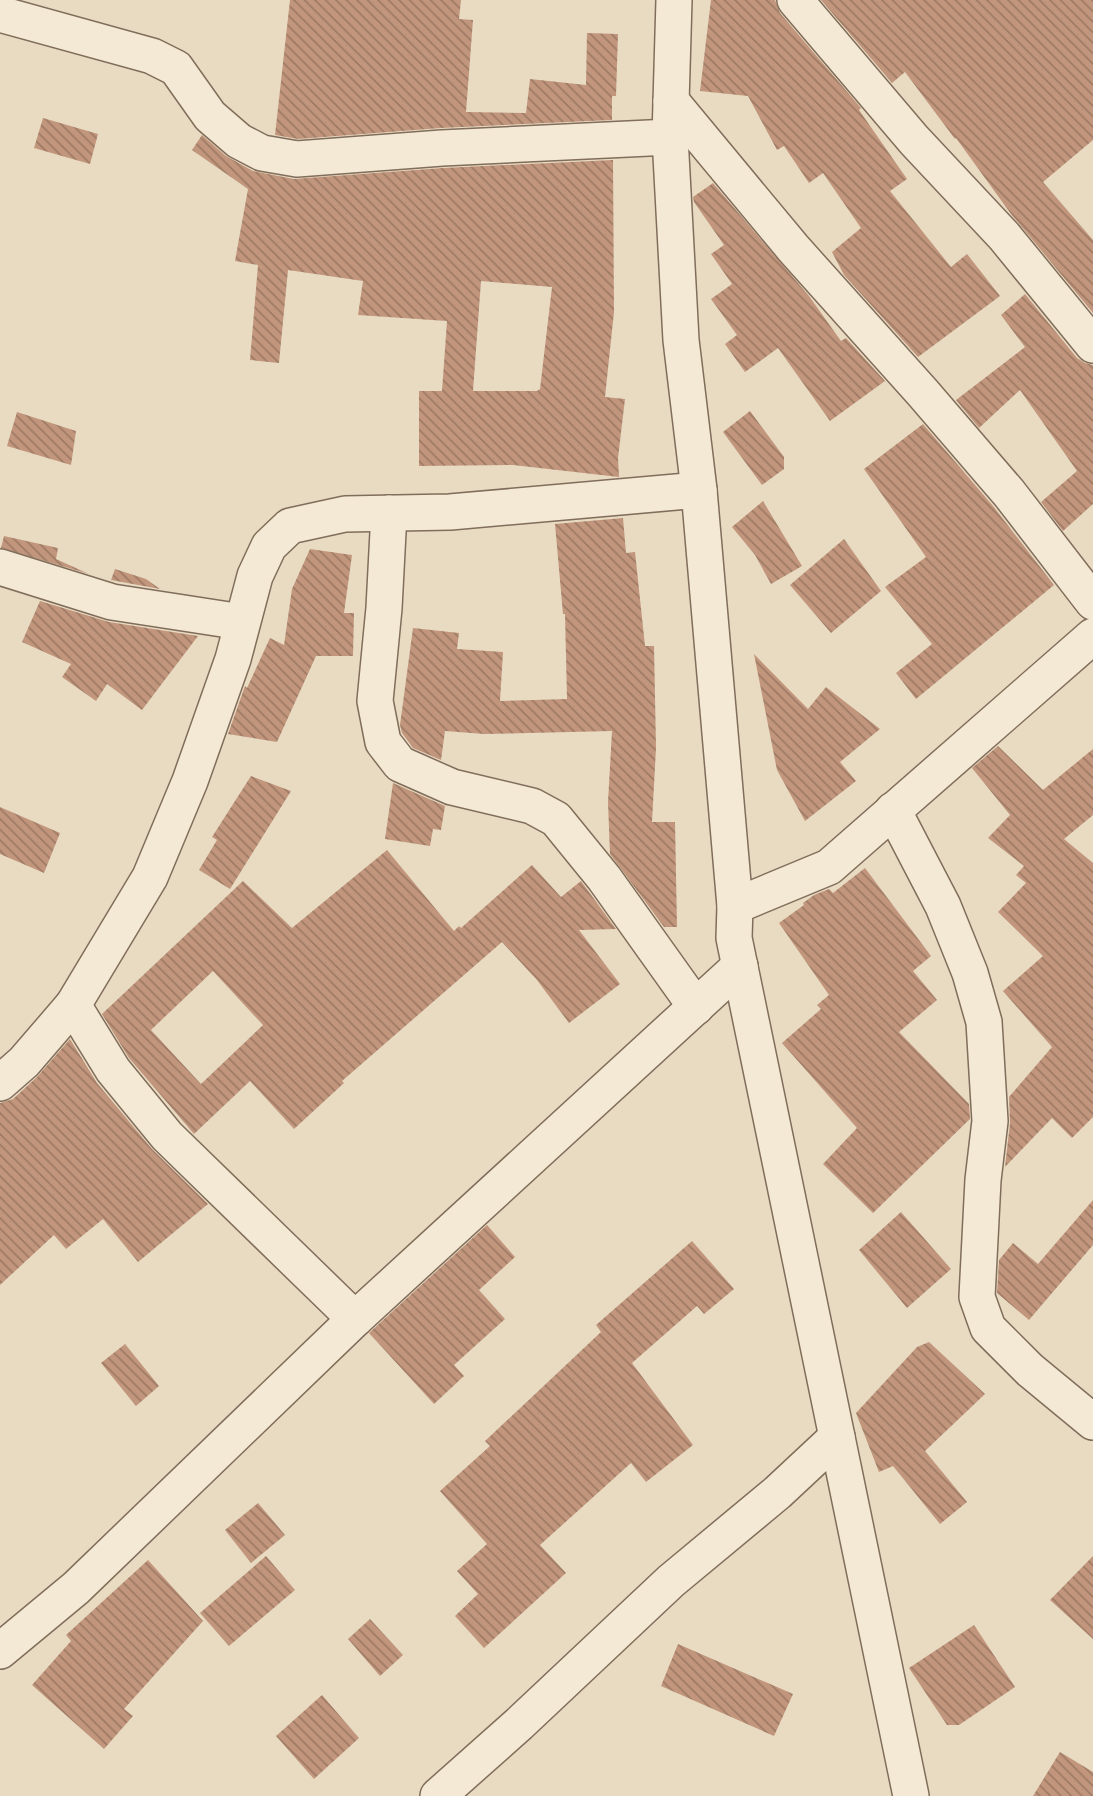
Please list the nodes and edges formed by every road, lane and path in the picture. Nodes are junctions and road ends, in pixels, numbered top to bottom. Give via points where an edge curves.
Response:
1 (674, 0) edge
2 (794, 0) edge
3 (0, 14) edge
4 (671, 101) junction
5 (670, 137) junction
6 (1093, 345) edge
7 (699, 490) junction
8 (389, 513) junction
9 (0, 567) edge
10 (1093, 603) edge
11 (242, 622) junction
12 (1093, 636) edge
13 (893, 810) junction
14 (735, 906) junction
15 (740, 966) junction
16 (74, 1005) junction
17 (696, 1007) junction
18 (0, 1083) edge
19 (355, 1320) junction
20 (1093, 1422) edge
21 (837, 1437) junction
22 (0, 1651) edge
23 (438, 1796) edge
24 (911, 1796) edge

1 - 4 street
2 - 6 street via 1004,236
3 - 5 street via 152,56 176,68 210,116 239,141 262,153 297,159
4 - 5 street
4 - 10 street via 793,248 1009,493
5 - 7 street via 681,340
7 - 8 street via 450,512
7 - 14 street
8 - 11 street via 345,514 290,526 269,546
8 - 17 street via 375,701 383,742 400,764 452,787 532,806 556,820 604,878
9 - 11 street via 111,602
11 - 16 street via 190,781 150,877
12 - 13 street
13 - 14 street via 829,867
13 - 20 street via 943,906 985,1022 990,1121 977,1297 988,1328
14 - 15 street via 734,938
15 - 17 street
15 - 21 street
16 - 18 street
16 - 19 street via 113,1070 167,1136
17 - 19 street
19 - 22 street via 76,1588
21 - 23 street via 671,1581
21 - 24 street

